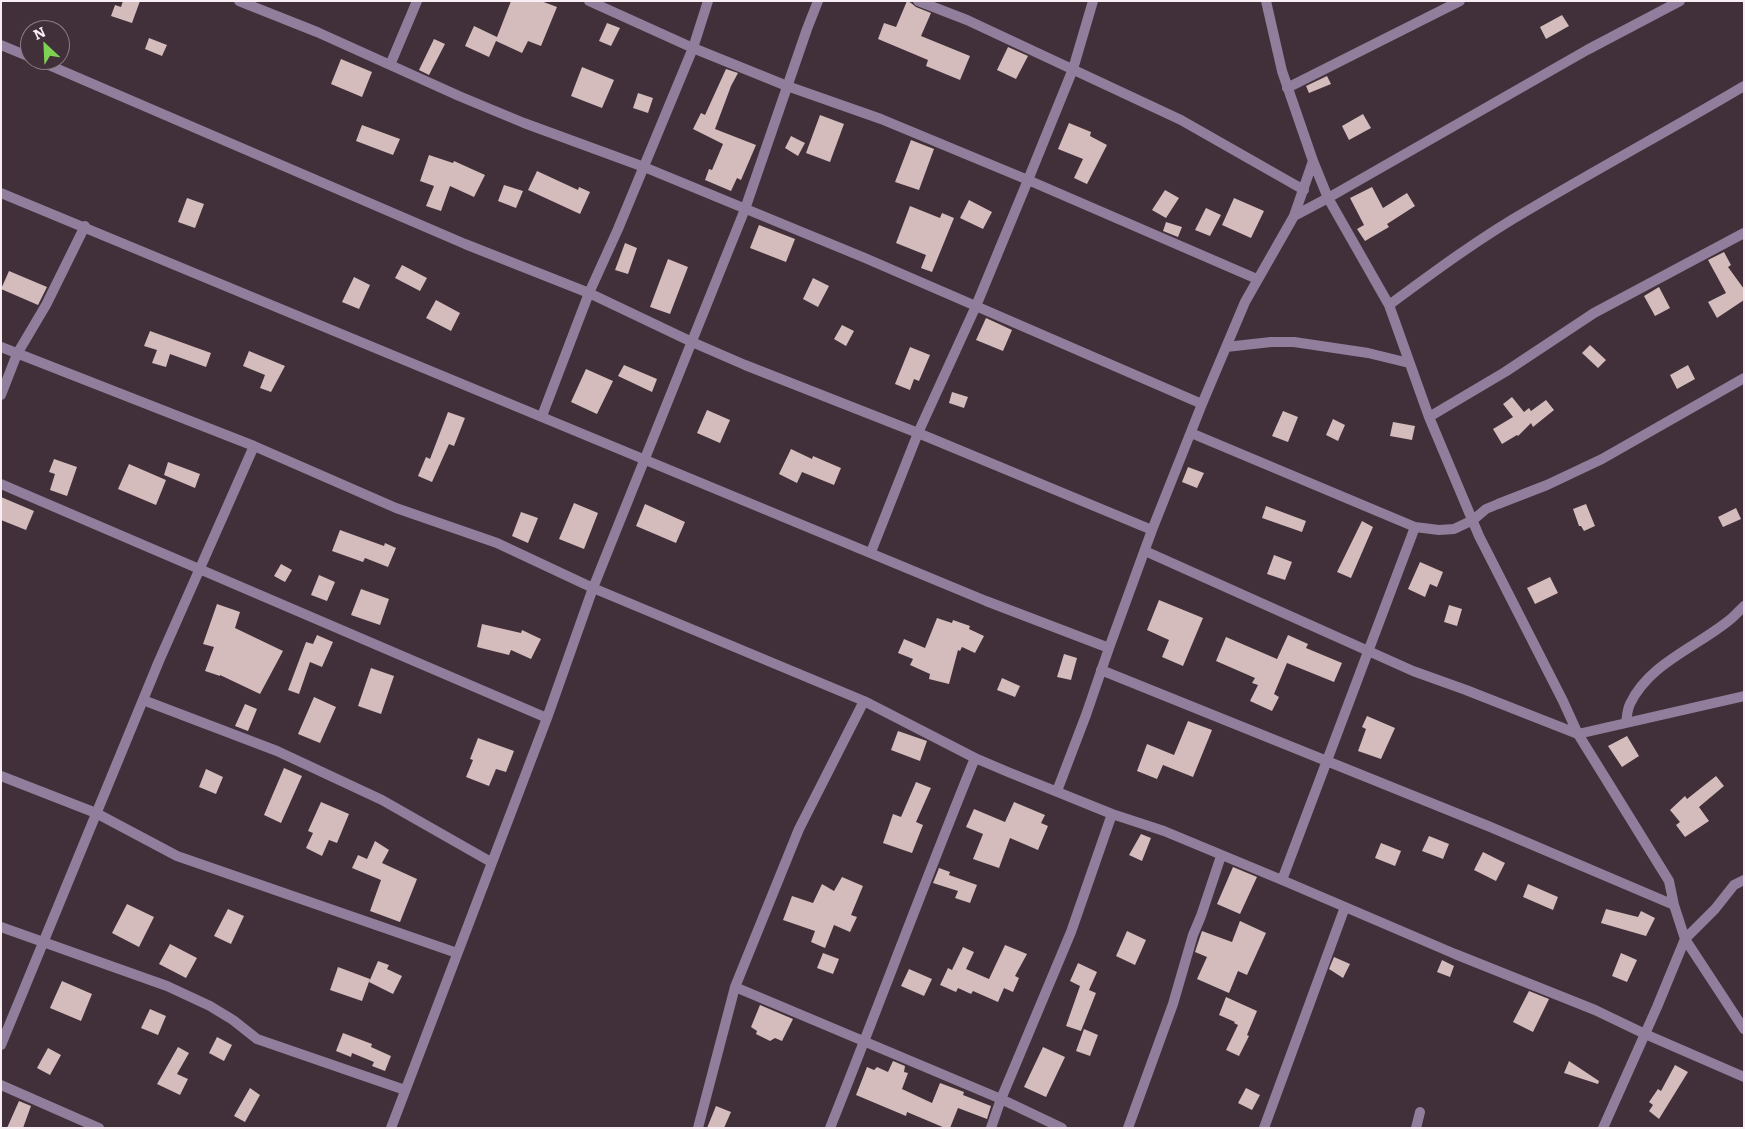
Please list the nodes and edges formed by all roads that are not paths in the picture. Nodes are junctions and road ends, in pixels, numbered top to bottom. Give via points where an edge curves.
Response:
1 (239, 1) edge
2 (418, 1) edge
3 (588, 1) edge
4 (708, 1) edge
5 (818, 1) edge
6 (918, 1) edge
7 (1093, 1) edge
8 (1460, 1) edge
9 (1680, 1) edge
10 (1265, 2) edge
11 (1, 45) edge
12 (693, 48) junction
13 (20, 53) edge
14 (390, 64) junction
15 (1073, 69) junction
16 (60, 70) edge
17 (787, 86) junction
18 (1744, 86) edge
19 (1287, 88) junction
20 (1314, 161) junction
21 (644, 167) junction
22 (1028, 180) junction
23 (1304, 190) junction
24 (1, 193) edge
25 (1328, 198) junction
26 (745, 209) junction
27 (1294, 216) junction
28 (85, 226) junction
29 (1744, 233) edge
30 (1257, 279) junction
31 (589, 293) junction
32 (1390, 305) junction
33 (976, 306) junction
34 (692, 342) junction
35 (1, 347) edge
36 (1226, 347) junction
37 (17, 354) junction
38 (1409, 363) junction
39 (1744, 378) edge
40 (1, 396) edge
41 (1202, 404) junction
42 (542, 416) junction
43 (1429, 417) junction
44 (918, 433) junction
45 (1191, 433) junction
46 (254, 446) junction
47 (645, 458) junction
48 (1, 484) edge
49 (1473, 520) junction
50 (1414, 527) junction
51 (1152, 530) junction
52 (1145, 551) junction
53 (870, 552) junction
54 (200, 571) junction
55 (593, 588) junction
56 (1744, 606) edge
57 (1108, 648) junction
58 (1370, 650) junction
59 (1101, 670) junction
60 (1744, 696) edge
61 (143, 700) junction
62 (864, 701) junction
63 (546, 718) junction
64 (1626, 723) junction
65 (1578, 734) junction
66 (975, 758) junction
67 (1326, 761) junction
68 (1, 776) edge
69 (1057, 791) junction
70 (96, 813) junction
71 (1112, 814) junction
72 (1221, 856) junction
73 (492, 862) junction
74 (1282, 880) junction
75 (1744, 880) edge
76 (1674, 905) junction
77 (1345, 907) junction
78 (1, 927) edge
79 (1685, 939) junction
80 (44, 942) junction
81 (457, 953) junction
82 (735, 987) junction
83 (1743, 1025) edge
84 (1645, 1034) junction
85 (865, 1041) junction
86 (1, 1045) edge
87 (1744, 1077) edge
88 (1, 1085) edge
89 (405, 1090) junction
90 (1001, 1099) junction
91 (1420, 1112) dead end
92 (99, 1128) edge
93 (390, 1128) edge
94 (698, 1128) edge
95 (830, 1128) edge
96 (991, 1128) edge
97 (1062, 1128) edge
98 (1128, 1128) edge
99 (1264, 1128) edge
100 (1416, 1128) edge
101 (1603, 1128) edge

1 - 14 street
2 - 14 street
3 - 12 street
4 - 12 street
5 - 17 street
6 - 15 street
7 - 15 street
8 - 19 street
9 - 25 street via 1587,50
10 - 19 street
11 - 13 street
12 - 17 street
12 - 21 street
14 - 21 street via 524,123
15 - 22 street
15 - 23 street via 1181,120
16 - 31 street via 465,244
17 - 22 street via 880,119
17 - 26 street
18 - 32 street via 1530,209 1457,255
19 - 20 street
20 - 23 street
20 - 25 street
21 - 26 street
21 - 31 street
22 - 30 street
22 - 33 street
23 - 27 street
24 - 28 street
25 - 27 street
25 - 32 street
26 - 33 street
26 - 34 street
27 - 30 street
28 - 37 street via 46,305
28 - 42 street
29 - 43 street via 1594,313
30 - 36 street
31 - 34 street
31 - 42 street
32 - 38 street
33 - 41 street
33 - 44 street
34 - 44 street
34 - 47 street
35 - 37 street
36 - 38 street via 1294,342
36 - 41 street
37 - 40 street
37 - 46 street
38 - 43 street
39 - 49 street via 1602,459 1498,504
41 - 45 street
42 - 47 street
43 - 49 street
44 - 51 street
44 - 53 street
45 - 50 street
45 - 51 street
46 - 54 street
46 - 55 street via 396,508 497,543
47 - 53 street
47 - 55 street
48 - 54 street
49 - 50 street via 1454,529
49 - 65 street
50 - 58 street
51 - 52 street
52 - 57 street
52 - 58 street
53 - 57 street
54 - 61 street
54 - 63 street
55 - 62 street
55 - 63 street
56 - 64 street via 1728,622 1656,671 1629,706
57 - 59 street
58 - 65 street via 1413,671
58 - 67 street
59 - 67 street
59 - 69 street
60 - 64 street
61 - 70 street
61 - 73 street via 278,751 373,796
62 - 66 street
62 - 82 street via 799,830
63 - 73 street
64 - 65 street
65 - 76 street via 1669,881
66 - 69 street
66 - 85 street via 929,869
67 - 74 street
67 - 76 street
68 - 70 street
69 - 71 street
70 - 80 street
70 - 81 street via 177,856
71 - 72 street
71 - 90 street via 1071,932
72 - 74 street
72 - 98 street
73 - 81 street
74 - 77 street
75 - 79 street via 1734,885
76 - 79 street
77 - 84 street via 1595,1010
77 - 99 street
78 - 80 street
79 - 83 street
79 - 84 street
80 - 86 street
80 - 89 street via 167,986 234,1020 256,1039
81 - 89 street
82 - 85 street
82 - 94 street
84 - 87 street
84 - 101 street
85 - 90 street
85 - 95 street
88 - 92 street
89 - 93 street
90 - 96 street
90 - 97 street
91 - 100 street

